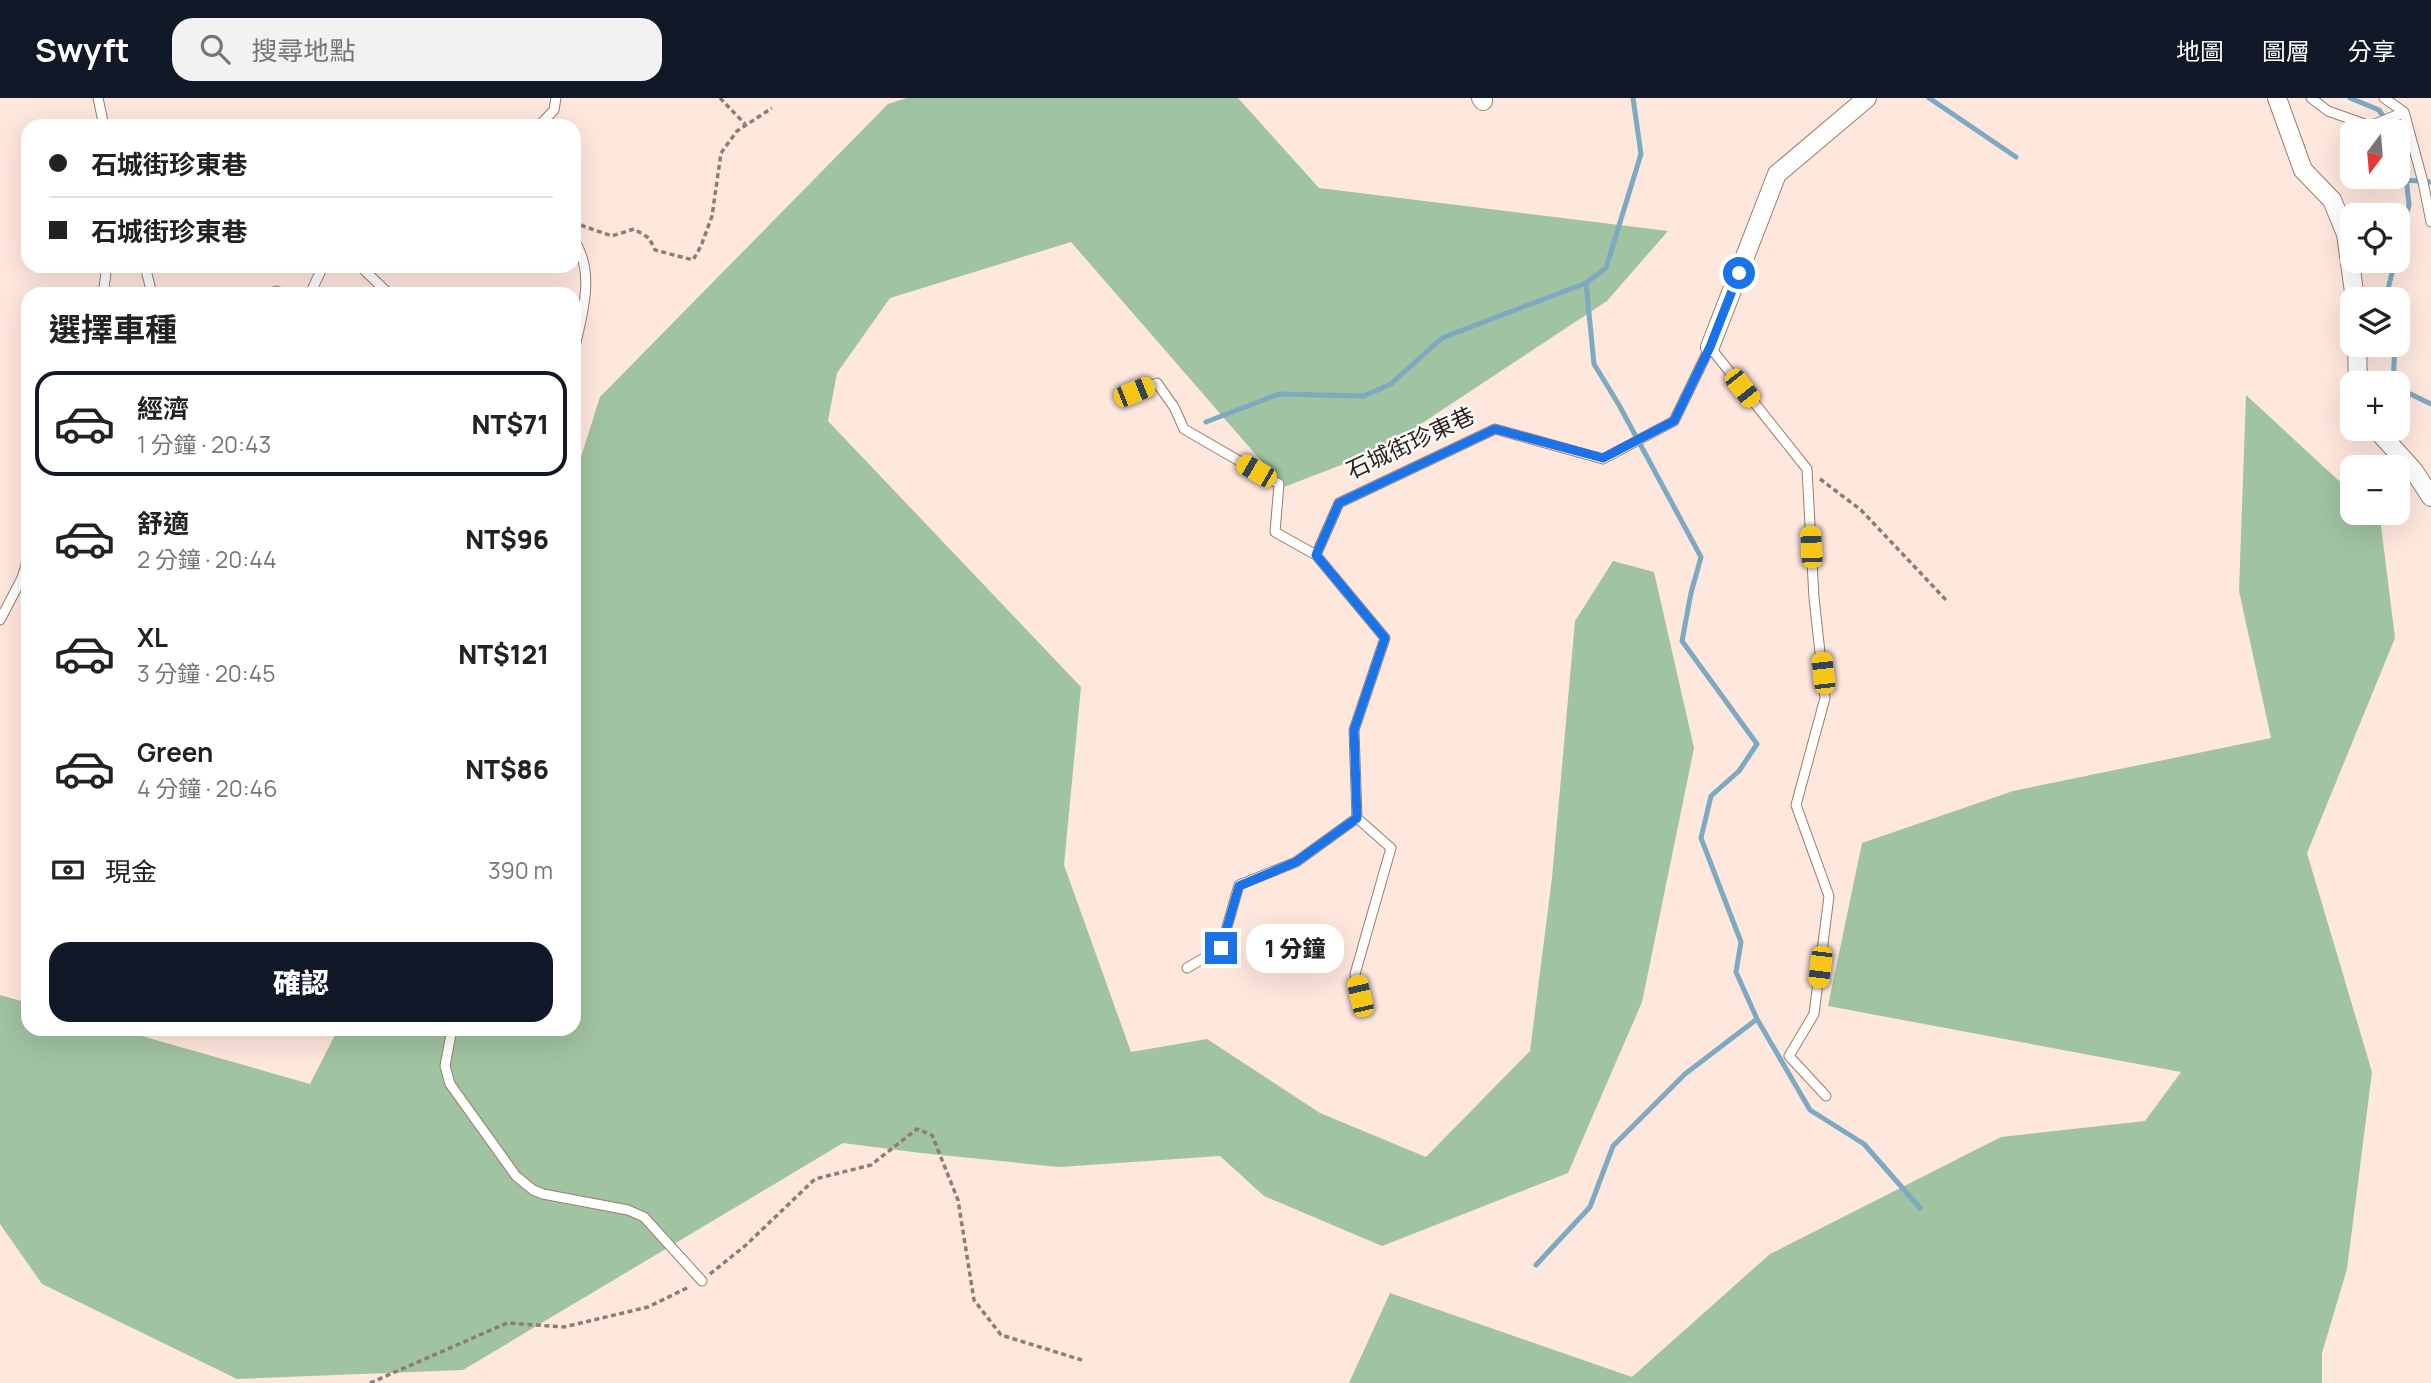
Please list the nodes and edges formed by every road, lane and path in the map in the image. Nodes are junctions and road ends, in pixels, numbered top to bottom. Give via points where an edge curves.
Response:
1 (99, 98) edge
2 (556, 98) edge
3 (720, 98) edge
4 (1867, 98) edge
5 (2277, 98) edge
6 (2311, 98) edge
7 (2384, 98) edge
8 (772, 108) dead end
9 (2404, 112) junction
10 (103, 119) edge
11 (545, 119) edge
12 (746, 125) junction
13 (2431, 222) edge
14 (581, 225) edge
15 (581, 255) edge
16 (367, 273) edge
17 (382, 287) edge
18 (2353, 287) edge
19 (581, 318) edge
20 (1710, 347) junction
21 (1134, 392) dead end
22 (2387, 441) edge
23 (1807, 469) junction
24 (2431, 497) edge
25 (1316, 555) junction
26 (21, 580) edge
27 (1945, 600) dead end
28 (0, 620) edge
29 (1357, 818) junction
30 (1187, 968) dead end
31 (1360, 996) dead end
32 (451, 1036) edge
33 (1826, 1096) dead end
34 (702, 1281) junction
35 (1082, 1360) dead end
36 (370, 1383) edge

1 - 10 lane
2 - 11 lane via 554,110
3 - 12 path
4 - 20 street, 石城街珍東巷 via 1777,173
5 - 18 street via 2303,170 2332,200 2346,234
6 - 9 lane via 2328,111 2370,126
7 - 9 lane
8 - 12 path
9 - 13 lane
12 - 14 path via 721,153 712,216 693,260 655,250 649,237 634,229 612,236
15 - 19 lane via 586,265
16 - 17 lane
20 - 23 lane
20 - 25 lane, 石城街珍東巷 via 1674,421 1603,458 1495,429 1339,503
21 - 25 lane via 1157,383 1184,429 1279,484 1275,532
22 - 24 street
23 - 27 path via 1861,510
23 - 33 lane via 1825,698 1796,805 1829,897 1814,1014 1790,1056
25 - 29 lane via 1385,638 1354,730
26 - 28 lane
29 - 30 lane via 1296,862 1239,886 1221,948
29 - 31 lane via 1391,849 1355,974
32 - 34 lane via 448,1080 516,1176 543,1195 644,1217
34 - 35 path via 815,1180 871,1165 917,1129 932,1135 958,1200 974,1300 1001,1335
34 - 36 path via 648,1307 564,1327 507,1323

